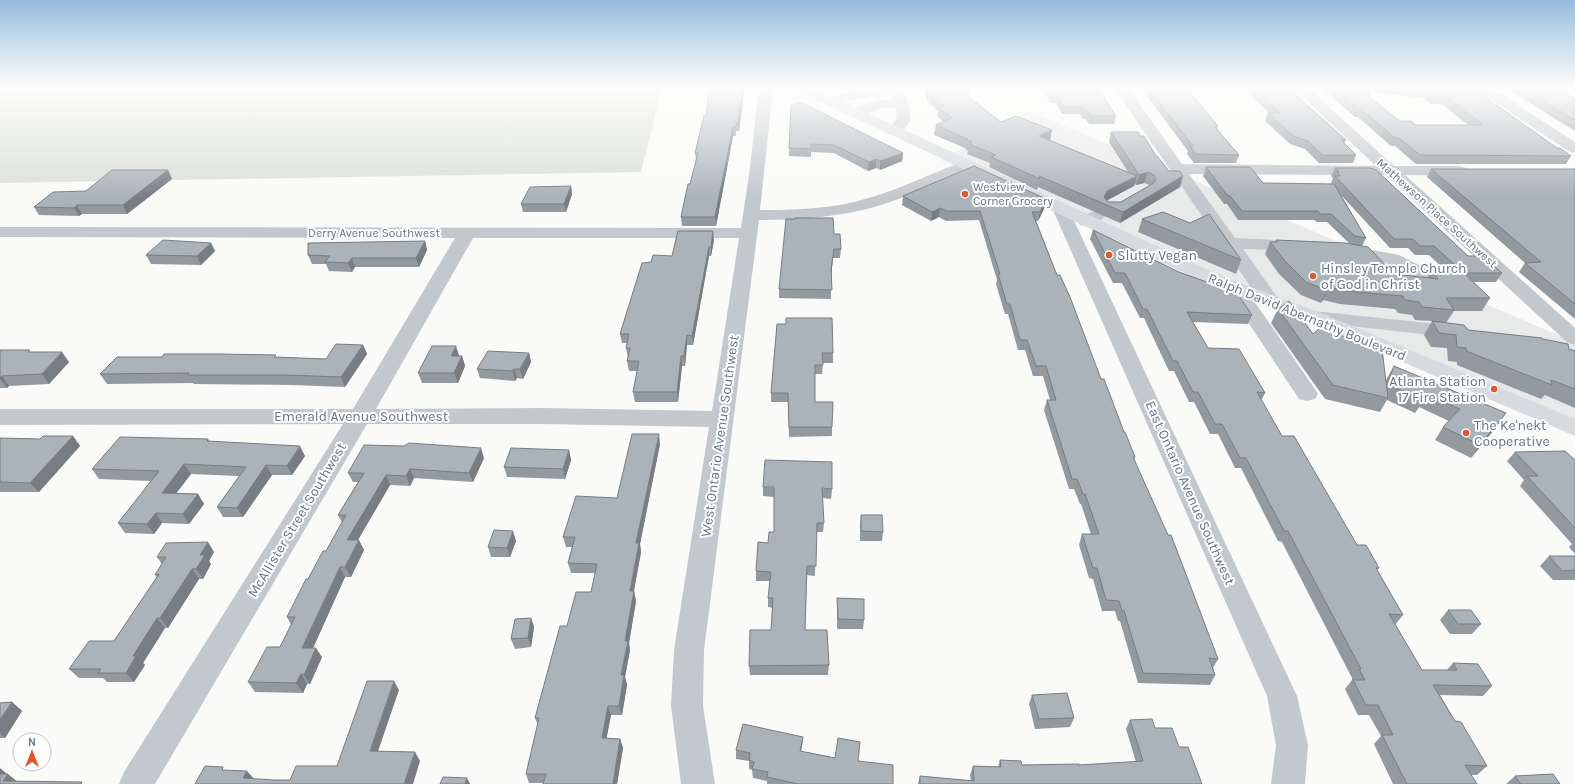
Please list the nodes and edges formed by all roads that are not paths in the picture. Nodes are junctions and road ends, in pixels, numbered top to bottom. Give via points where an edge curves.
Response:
1 (762, 125) edge
2 (882, 125) edge
3 (902, 125) edge
4 (1147, 125) edge
5 (1340, 125) edge
6 (1538, 125) edge
7 (893, 130) junction
8 (1575, 149) edge
9 (967, 165) junction
10 (1178, 169) junction
11 (1390, 170) junction
12 (1475, 171) edge
13 (1061, 210) junction
14 (750, 224) junction
15 (0, 232) edge
16 (467, 233) junction
17 (1229, 243) junction
18 (1422, 274) dead end
19 (1236, 289) junction
20 (1270, 301) junction
21 (1314, 317) junction
22 (1474, 334) edge
23 (1575, 339) edge
24 (1552, 342) edge
25 (1575, 344) edge
26 (1307, 394) dead end
27 (360, 416) junction
28 (0, 417) edge
29 (722, 419) junction
30 (1575, 428) edge
31 (136, 784) edge
32 (698, 784) edge
33 (1288, 784) edge

1 - 14 street, West Ontario Avenue Southwest
2 - 7 main road, Ralph David Abernathy Boulevard
3 - 7 street
4 - 10 street
5 - 11 street, Mathewson Place Southwest
6 - 8 street
7 - 9 main road, Ralph David Abernathy Boulevard
9 - 13 main road, Ralph David Abernathy Boulevard
9 - 14 street, Derry Avenue Southwest via 857,206 798,213
10 - 11 street
10 - 17 street
11 - 12 street
11 - 23 street, Mathewson Place Southwest
13 - 19 main road, Ralph David Abernathy Boulevard via 1092,218 1168,259
13 - 33 street, East Ontario Avenue Southwest via 1282,696 1292,746
14 - 16 street, Derry Avenue Southwest
14 - 29 street, West Ontario Avenue Southwest
15 - 16 street, Derry Avenue Southwest
16 - 27 street, McAllister Street Southwest
17 - 18 street via 1324,247 1365,253 1393,259
17 - 20 street
19 - 20 main road, Ralph David Abernathy Boulevard
19 - 26 street
20 - 21 main road, Ralph David Abernathy Boulevard
21 - 22 street
21 - 30 main road, Ralph David Abernathy Boulevard
24 - 25 street
27 - 28 street, Emerald Avenue Southwest
27 - 29 street, Emerald Avenue Southwest
27 - 31 street, McAllister Street Southwest
29 - 32 street, West Ontario Avenue Southwest via 689,650 687,706

